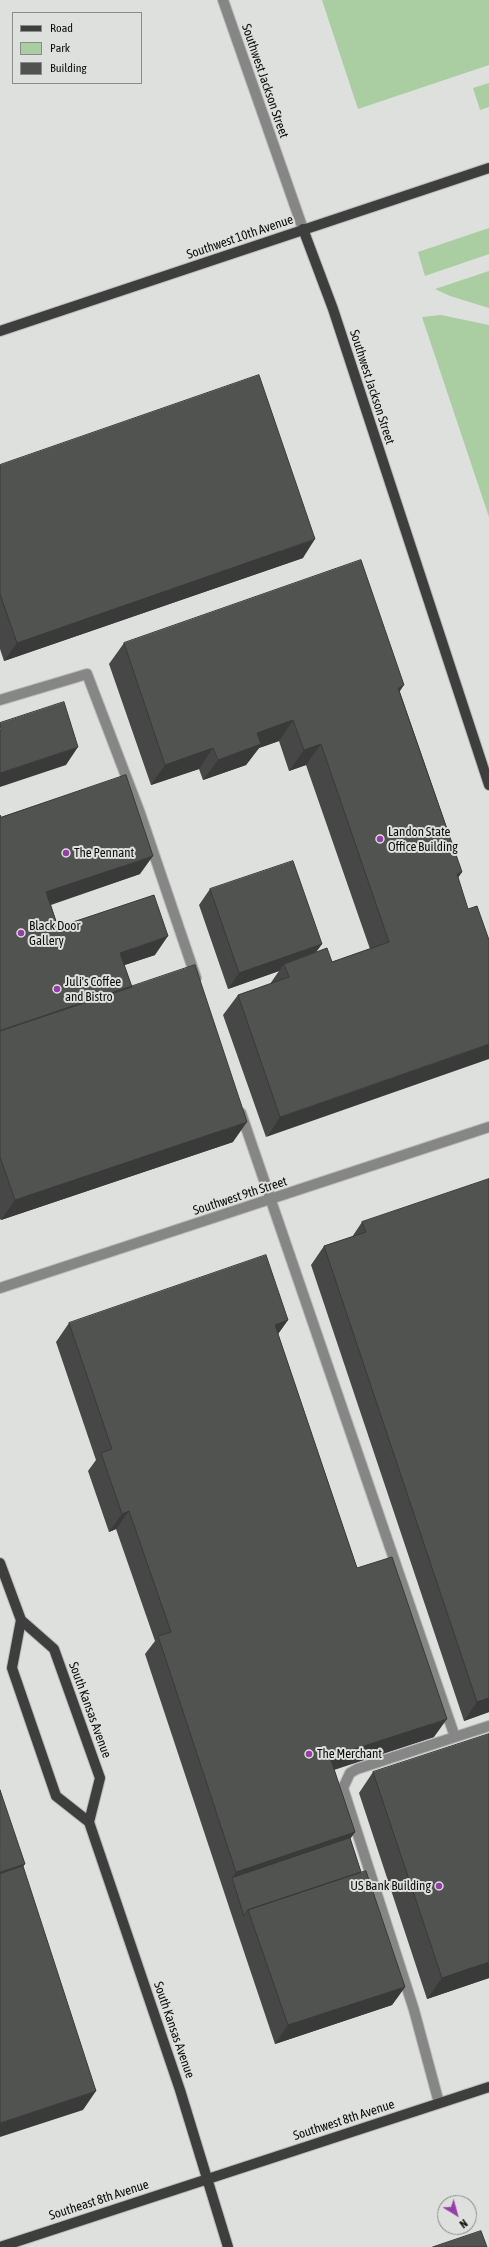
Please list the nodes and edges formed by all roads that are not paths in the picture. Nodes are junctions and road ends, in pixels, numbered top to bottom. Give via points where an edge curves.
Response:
1 (223, 0) edge
2 (489, 168) edge
3 (303, 229) junction
4 (0, 331) edge
5 (0, 700) edge
6 (489, 784) edge
7 (200, 991) edge
8 (237, 1103) edge
9 (489, 1127) edge
10 (270, 1200) junction
11 (0, 1288) edge
12 (0, 1563) edge
13 (21, 1620) junction
14 (489, 1726) edge
15 (455, 1737) junction
16 (89, 1822) junction
17 (489, 2086) edge
18 (440, 2102) junction
19 (207, 2178) junction
20 (0, 2247) edge
21 (228, 2247) edge

1 - 3 street, Southwest Jackson Street
2 - 3 main road, Southwest 10th Avenue
3 - 4 main road, Southwest 10th Avenue
3 - 6 main road, Southwest Jackson Street via 333,310
5 - 7 street via 87,674 140,813
8 - 10 street
9 - 10 street, Southwest 9th Street
10 - 11 street, Southwest 9th Street
10 - 15 street
12 - 13 main road, South Kansas Avenue
13 - 16 main road via 12,1668 56,1796
13 - 16 main road, South Kansas Avenue via 54,1649 100,1778
14 - 15 street
15 - 18 street via 357,1769 350,1773 343,1788 414,2010
16 - 19 main road, South Kansas Avenue via 180,2090
17 - 18 main road, Southwest 8th Avenue
18 - 19 main road, Southwest 8th Avenue
19 - 20 main road, Southeast 8th Avenue
19 - 21 main road, South Kansas Avenue

